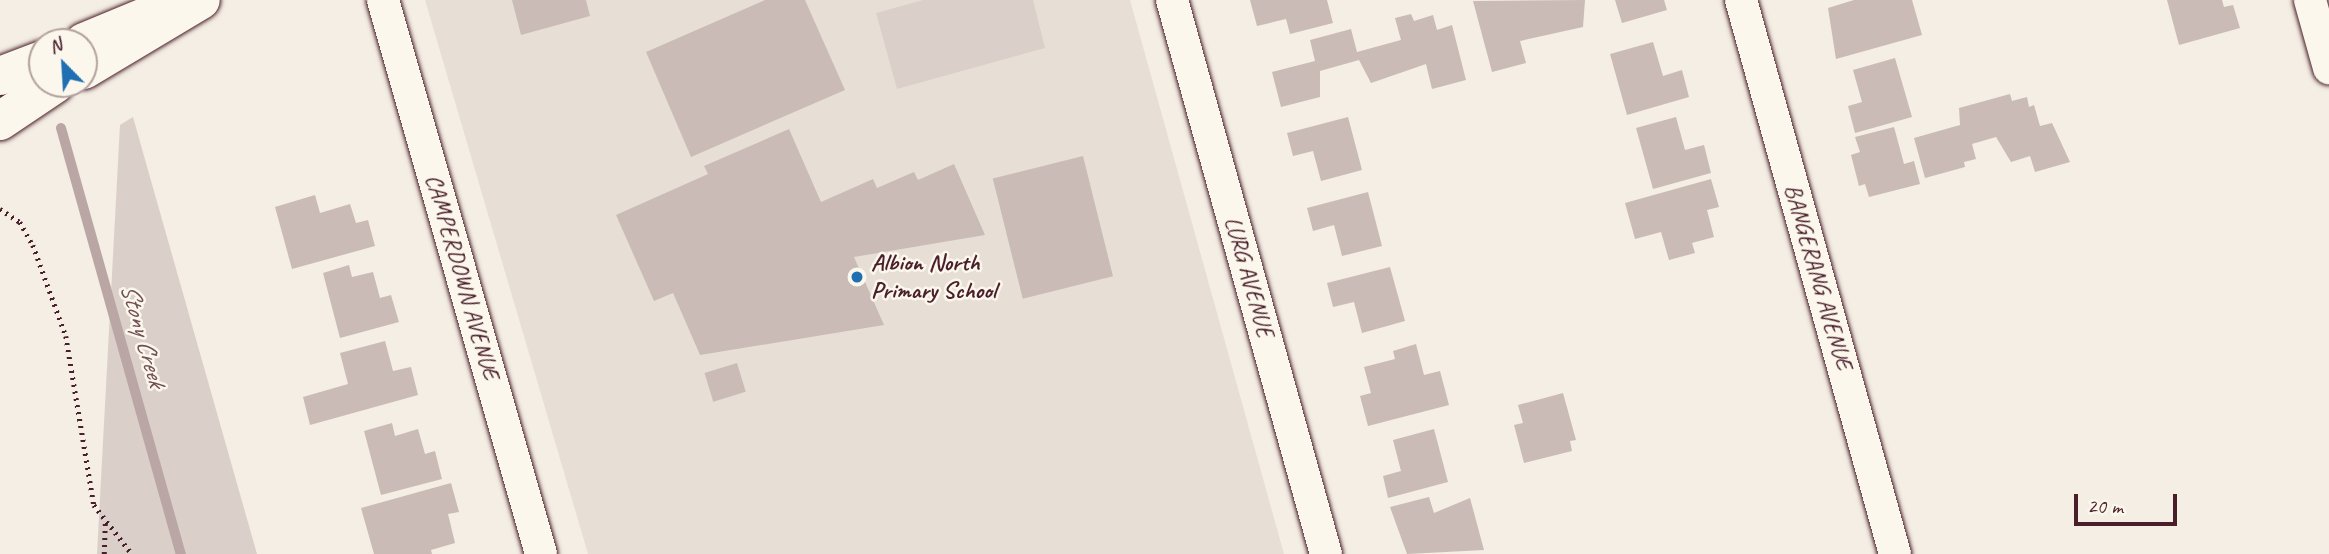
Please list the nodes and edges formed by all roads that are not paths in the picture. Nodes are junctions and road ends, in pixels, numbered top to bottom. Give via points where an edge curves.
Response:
1 (184, 0) edge
2 (201, 0) edge
3 (383, 0) edge
4 (1172, 0) edge
5 (1741, 0) edge
6 (2310, 0) edge
7 (98, 37) edge
8 (98, 62) edge
9 (28, 65) edge
10 (2329, 68) edge
11 (0, 76) edge
12 (34, 98) edge
13 (0, 121) edge
14 (541, 554) edge
15 (1325, 554) edge
16 (1895, 554) edge

1 - 7 main road
2 - 8 main road
3 - 14 street, CAMPERDOWN AVENUE
4 - 15 street, LURG AVENUE
5 - 16 street, BANGERANG AVENUE
6 - 10 street
9 - 11 main road
12 - 13 main road

